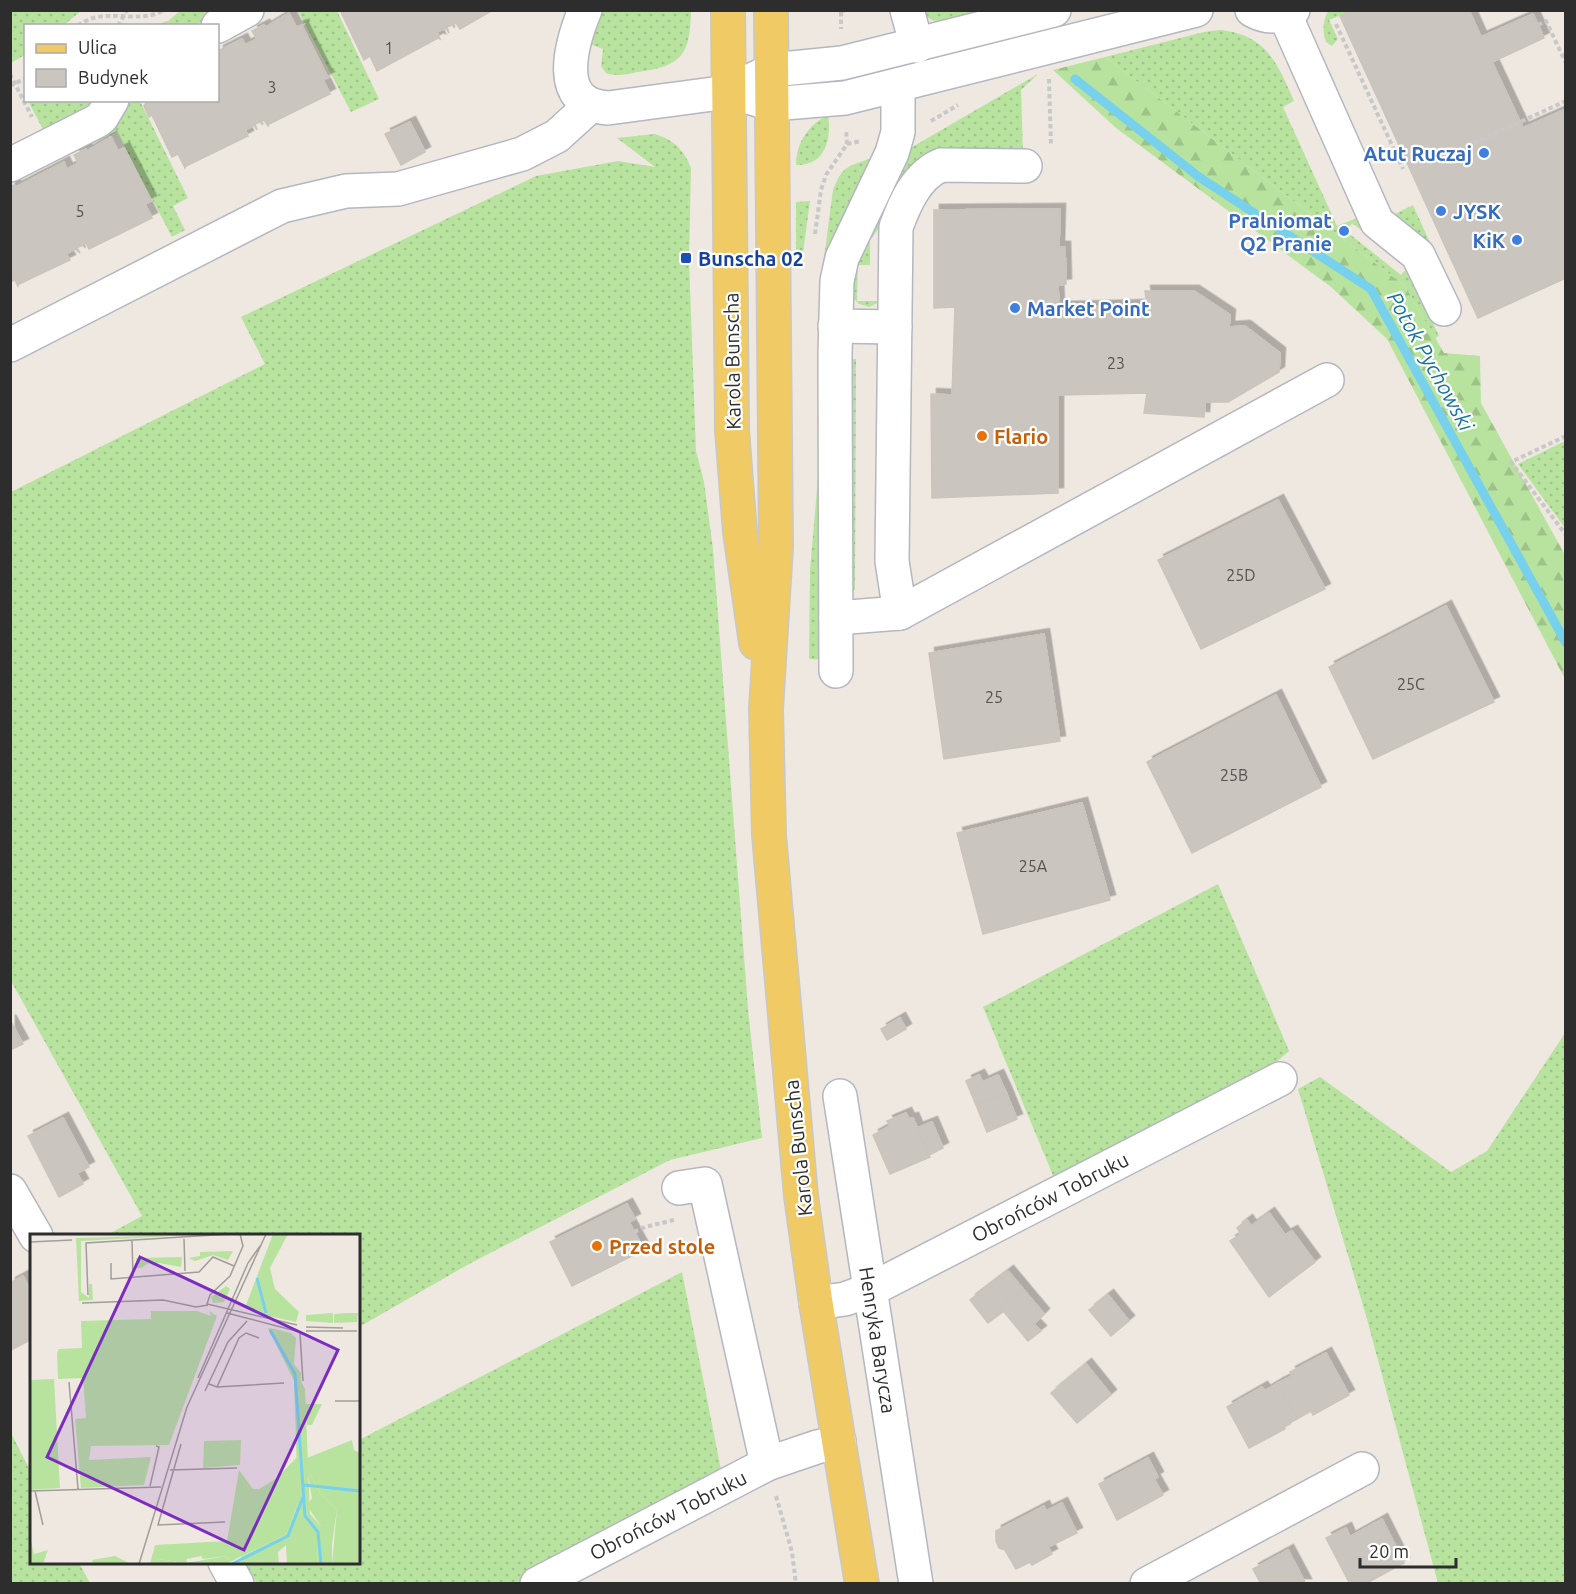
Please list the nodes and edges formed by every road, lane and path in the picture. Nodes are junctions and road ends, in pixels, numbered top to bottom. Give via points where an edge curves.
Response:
1 (127, 10) edge
2 (164, 10) edge
3 (247, 10) edge
4 (585, 10) edge
5 (728, 10) edge
6 (771, 10) edge
7 (840, 10) edge
8 (848, 10) edge
9 (907, 10) edge
10 (1054, 10) edge
11 (1196, 10) edge
12 (1252, 10) edge
13 (1289, 13) edge
14 (124, 16) junction
15 (82, 24) edge
16 (119, 24) edge
17 (1336, 24) dead end
18 (219, 25) edge
19 (1538, 25) dead end
20 (917, 46) junction
21 (1566, 63) edge
22 (772, 70) junction
23 (10, 74) edge
24 (1048, 76) dead end
25 (13, 84) edge
26 (898, 85) junction
27 (728, 92) junction
28 (1377, 97) dead end
29 (1371, 100) junction
30 (1566, 101) edge
31 (111, 102) edge
32 (772, 104) junction
33 (591, 105) junction
34 (11, 147) edge
35 (47, 147) junction
36 (1038, 159) joint
37 (1419, 168) dead end
38 (1403, 169) dead end
39 (1444, 309) dead end
40 (835, 326) junction
41 (895, 327) junction
42 (10, 345) edge
43 (1327, 380) dead end
44 (1566, 436) edge
45 (1566, 535) edge
46 (900, 613) junction
47 (836, 618) junction
48 (836, 672) dead end
49 (766, 710) junction
50 (1280, 1079) dead end
51 (840, 1096) dead end
52 (679, 1188) dead end
53 (10, 1191) edge
54 (645, 1227) dead end
55 (634, 1232) dead end
56 (35, 1234) edge
57 (870, 1290) junction
58 (816, 1303) junction
59 (839, 1442) junction
60 (767, 1464) junction
61 (1362, 1470) dead end
62 (226, 1564) edge
63 (237, 1584) edge
64 (537, 1584) edge
65 (796, 1584) edge
66 (862, 1584) edge
67 (915, 1584) edge
68 (1147, 1584) edge

1 - 14 path
2 - 14 path via 143,17
3 - 18 street
4 - 33 street via 570,67 576,89
5 - 27 main road, Karola Bunscha
6 - 22 main road, Karola Bunscha
7 - 8 path
9 - 20 street
10 - 20 street
11 - 26 street
12 - 13 street via 1268,16
13 - 39 street via 1377,222 1418,255
14 - 15 path via 99,16
14 - 16 path
17 - 29 path
19 - 21 path via 1546,21
20 - 22 street via 842,63
22 - 27 street
22 - 32 main road, Karola Bunscha
23 - 25 path
24 - 36 path
25 - 35 path
26 - 32 street via 845,98
26 - 40 street via 898,132 886,169 842,258
27 - 32 street
27 - 33 street via 608,108
27 - 49 main road, Karola Bunscha via 732,430 740,532
28 - 29 path
29 - 38 path
30 - 37 path
31 - 35 street via 97,121
32 - 49 main road, Karola Bunscha via 776,547
33 - 42 street via 557,136 522,154 398,189 346,190 282,206
34 - 35 street
36 - 41 street via 941,165 928,170 918,181 896,227
40 - 41 street
40 - 47 street
41 - 46 street via 892,561
43 - 46 street
44 - 45 path via 1511,462
46 - 47 street
47 - 48 street
49 - 58 main road, Karola Bunscha via 769,835 801,1196
50 - 57 street, Obrońców Tobruku
51 - 57 street, Henryka Barycza
52 - 60 street, Obrońców Tobruku via 705,1184
53 - 56 street
54 - 55 path
57 - 58 street, Obrońców Tobruku
57 - 67 street, Henryka Barycza
58 - 59 main road, Karola Bunscha
59 - 60 street, Obrońców Tobruku
59 - 66 main road, Karola Bunscha
60 - 64 street, Obrońców Tobruku
60 - 65 path, Obrońców Tobruku via 792,1552
61 - 68 street
62 - 63 street

